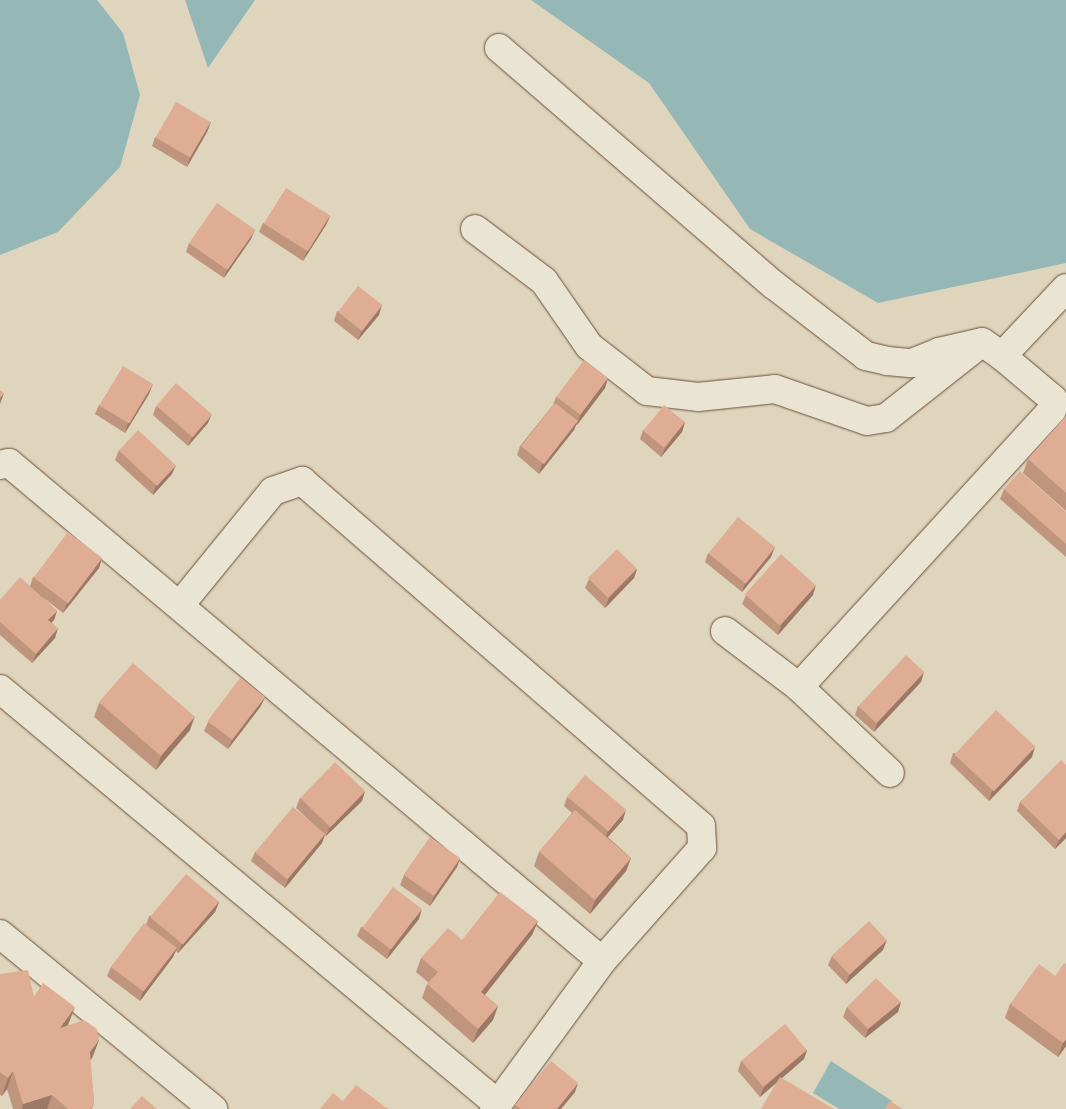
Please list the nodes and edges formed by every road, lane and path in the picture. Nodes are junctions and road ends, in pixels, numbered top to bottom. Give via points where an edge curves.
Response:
1 (499, 48) dead end
2 (474, 229) dead end
3 (1066, 288) edge
4 (992, 349) junction
5 (0, 465) edge
6 (180, 605) junction
7 (725, 631) dead end
8 (799, 687) junction
9 (0, 689) edge
10 (890, 773) dead end
11 (0, 934) edge
12 (602, 961) junction
13 (496, 1107) edge
14 (213, 1109) edge

1 - 4 street via 774,285 866,356 887,362 912,363 939,352
2 - 4 street via 544,281 589,346 647,390 698,397 775,389 867,421 886,418
3 - 4 street
4 - 8 street via 1053,400 1052,410
5 - 6 street via 9,462
6 - 12 street
6 - 12 street via 273,491 302,481 701,826 702,848
7 - 8 street
8 - 10 street
9 - 13 street
11 - 14 street
12 - 13 street

